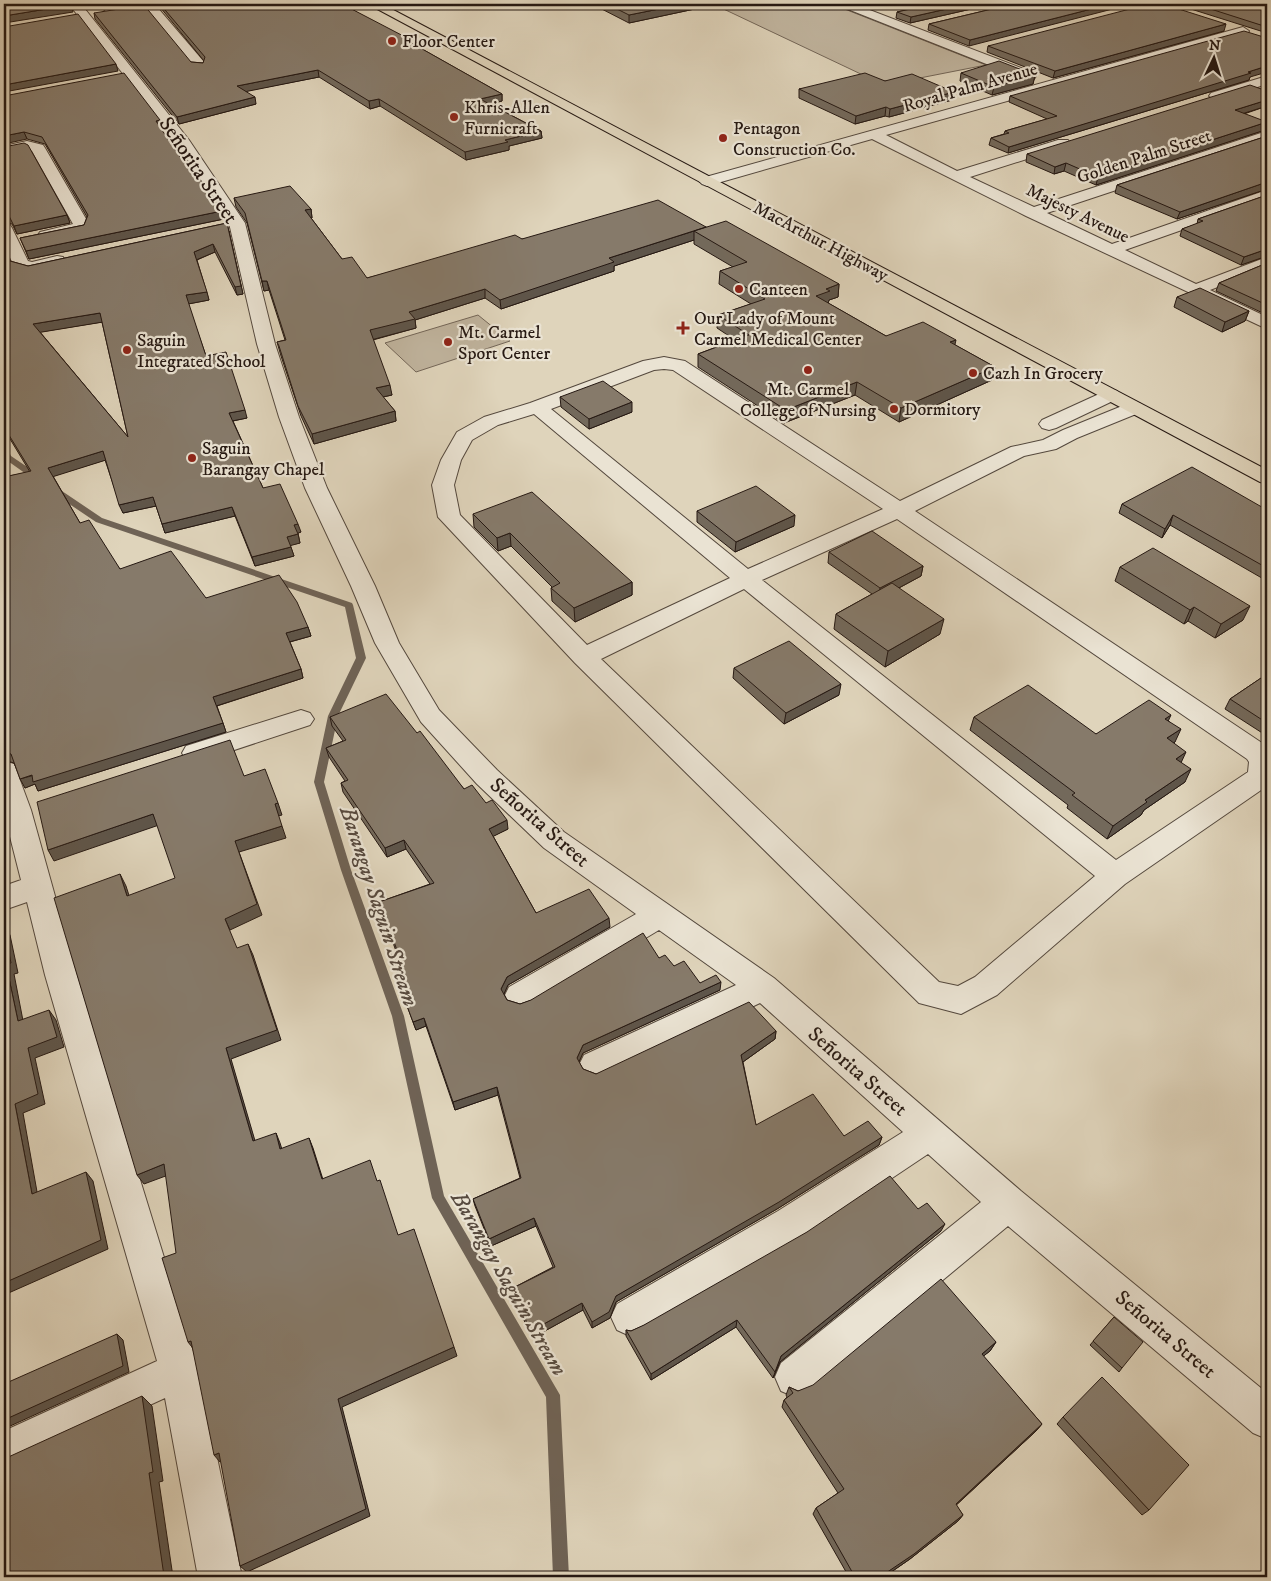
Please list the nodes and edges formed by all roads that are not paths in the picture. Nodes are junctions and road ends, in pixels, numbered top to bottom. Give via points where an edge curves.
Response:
1 (153, 4) edge
2 (374, 4) edge
3 (844, 4) edge
4 (883, 8) dead end
5 (80, 10) edge
6 (866, 12) junction
7 (68, 18) edge
8 (929, 25) edge
9 (1224, 25) edge
10 (910, 29) junction
11 (986, 47) edge
12 (967, 52) junction
13 (198, 65) edge
14 (1267, 80) edge
15 (1049, 83) junction
16 (1201, 101) edge
17 (873, 134) junction
18 (1267, 135) edge
19 (1079, 138) edge
20 (6, 146) edge
21 (956, 176) junction
22 (708, 181) junction
23 (1267, 195) edge
24 (1032, 213) junction
25 (237, 224) junction
26 (218, 228) edge
27 (7, 235) edge
28 (1110, 250) junction
29 (77, 257) edge
30 (1267, 262) edge
31 (1195, 290) junction
32 (1267, 324) edge
33 (1110, 395) junction
34 (537, 407) junction
35 (1134, 408) junction
36 (1050, 423) junction
37 (1070, 434) junction
38 (1018, 451) junction
39 (1267, 478) edge
40 (899, 510) junction
41 (746, 579) junction
42 (584, 657) junction
43 (301, 719) dead end
44 (168, 761) edge
45 (4, 772) edge
46 (1115, 876) junction
47 (37, 887) junction
48 (4, 898) edge
49 (659, 915) junction
50 (762, 987) junction
51 (520, 997) dead end
52 (596, 1065) dead end
53 (929, 1134) junction
54 (1008, 1203) junction
55 (630, 1317) dead end
56 (179, 1371) junction
57 (795, 1377) dead end
58 (1267, 1419) edge
59 (4, 1452) edge
60 (220, 1577) edge

1 - 5 street
1 - 13 street
2 - 22 highway, MacArthur Highway
3 - 6 street
4 - 6 street
5 - 7 street
5 - 25 street, Señorita Street via 125,75 184,143
6 - 10 street
8 - 10 street
9 - 15 street, Royal Palm Avenue via 1247,32
10 - 12 street
11 - 12 street
12 - 15 street
14 - 16 street
15 - 17 street, Royal Palm Avenue
17 - 21 street, Majesty Avenue
17 - 22 street, Royal Palm Avenue
18 - 24 street, Golden Palm Street
19 - 21 street
20 - 27 street via 38,148 81,224 80,228 73,230
21 - 24 street, Majesty Avenue
22 - 33 highway, MacArthur Highway
23 - 28 street
24 - 28 street, Majesty Avenue
25 - 26 street
25 - 49 street, Señorita Street via 266,344 316,488 387,643 430,716 487,777 554,840
27 - 29 street via 21,264 31,267
28 - 31 street, Majesty Avenue
30 - 31 street
31 - 32 street, Majesty Avenue
33 - 35 highway, MacArthur Highway
33 - 36 street
34 - 40 street via 650,365 678,365
34 - 41 street
34 - 42 street via 491,421 464,436 443,485 444,493 449,517
35 - 37 street
35 - 39 highway, MacArthur Highway
36 - 37 street
36 - 38 street
37 - 38 street via 1049,445
38 - 40 street
40 - 41 street
40 - 46 street via 1248,746 1262,762 1261,777
41 - 42 street
41 - 46 street
42 - 46 street via 930,993 961,1000 986,986
43 - 44 street
45 - 47 street via 26,806
47 - 48 street
47 - 56 street
49 - 50 street, Señorita Street
49 - 51 street
50 - 52 street
50 - 53 street, Señorita Street
53 - 54 street, Señorita Street
53 - 55 street via 791,1224
54 - 57 street
54 - 58 street, Señorita Street
56 - 59 street
56 - 60 street

